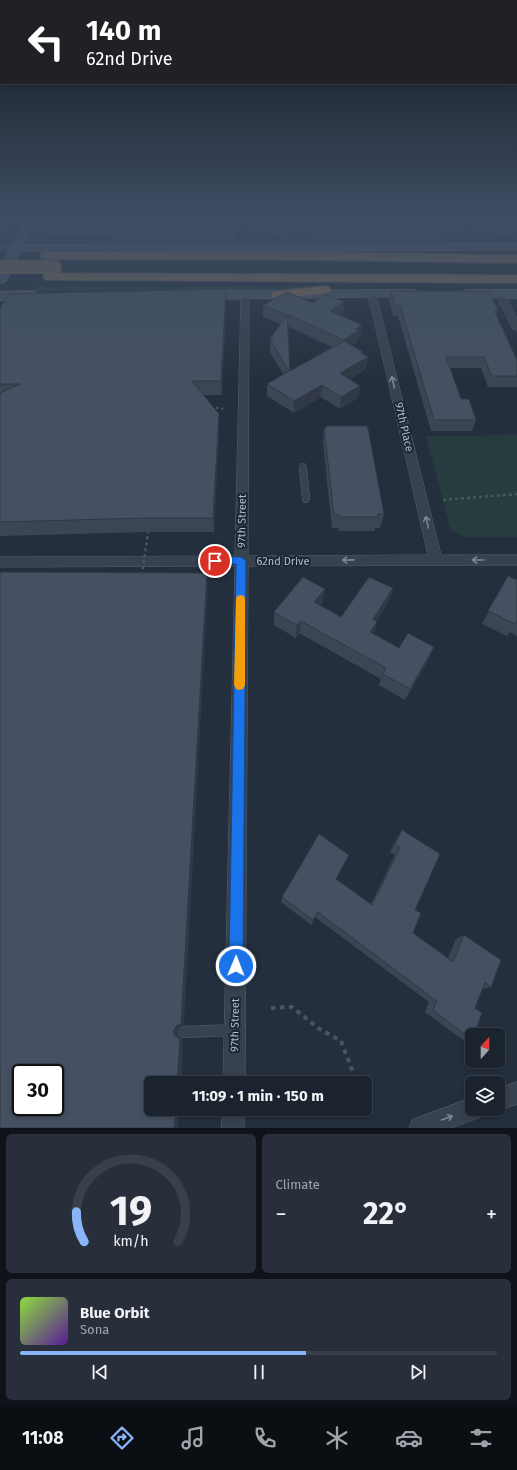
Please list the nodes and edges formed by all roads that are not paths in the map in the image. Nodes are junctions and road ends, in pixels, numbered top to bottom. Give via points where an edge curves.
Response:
1 (20, 274) edge
2 (309, 274) edge
3 (0, 278) edge
4 (517, 279) edge
5 (372, 294) junction
6 (428, 294) edge
7 (452, 294) edge
8 (500, 294) junction
9 (517, 294) edge
10 (42, 295) edge
11 (189, 295) edge
12 (245, 295) junction
13 (278, 295) junction
14 (0, 296) edge
15 (517, 328) edge
16 (303, 466) dead end
17 (306, 499) dead end
18 (436, 560) junction
19 (517, 560) edge
20 (241, 561) junction
21 (0, 562) edge
22 (235, 1030) junction
23 (184, 1032) dead end
24 (234, 1076) edge
25 (517, 1093) edge
26 (505, 1097) edge
27 (465, 1112) edge
28 (234, 1116) edge
29 (233, 1128) edge
30 (420, 1128) edge

1 - 3 highway
2 - 4 highway
4 - 13 highway
5 - 6 main road
5 - 13 main road
18 -> 5 street, 97th Place
7 - 8 main road
8 - 9 main road
8 - 15 street
10 - 14 main road
11 - 12 main road
12 - 13 main road
12 - 20 street, 97th Street
16 - 17 lane
19 -> 18 street, 62nd Drive
18 -> 20 street, 62nd Drive
20 - 21 street, 62nd Drive
20 - 22 street, 97th Street
22 - 23 lane
22 - 24 street, 97th Street
25 - 26 street
30 -> 27 street
28 - 29 street

